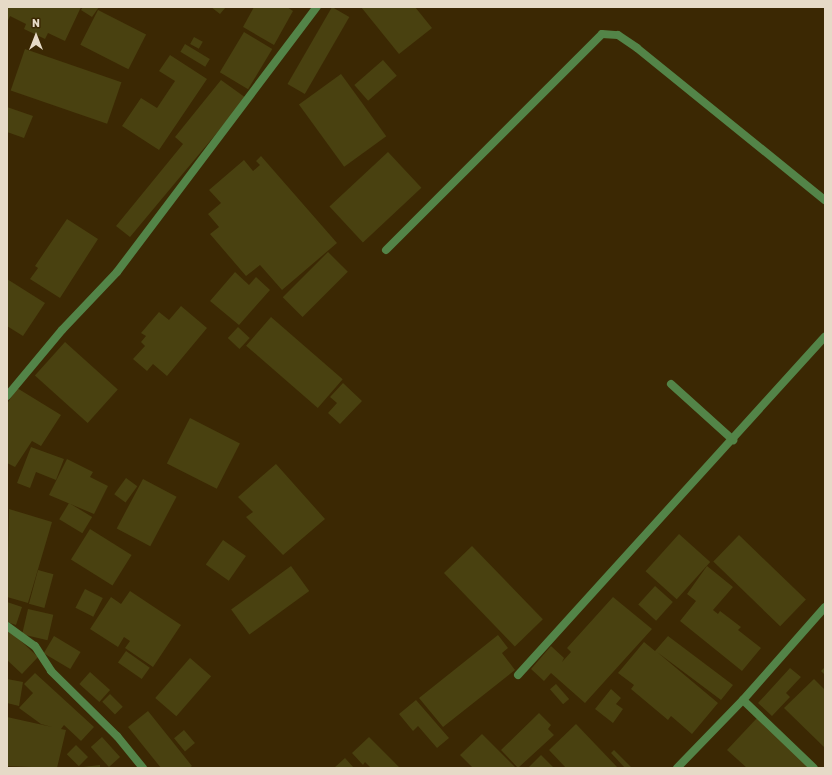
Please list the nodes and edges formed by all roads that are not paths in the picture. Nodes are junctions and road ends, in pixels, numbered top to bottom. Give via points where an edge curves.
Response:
1 (316, 7) edge
2 (825, 200) edge
3 (386, 250) dead end
4 (825, 337) edge
5 (671, 384) dead end
6 (7, 396) edge
7 (733, 440) junction
8 (825, 607) edge
9 (7, 626) edge
10 (518, 674) dead end
11 (743, 700) junction
12 (143, 768) edge
13 (677, 768) edge
14 (814, 768) edge

1 - 6 street via 117,272 62,330
2 - 3 street via 637,48 618,35 602,34
4 - 7 street
5 - 7 street
7 - 10 street
8 - 11 street
9 - 12 street via 35,646 52,671 117,736
11 - 13 street
11 - 14 street

